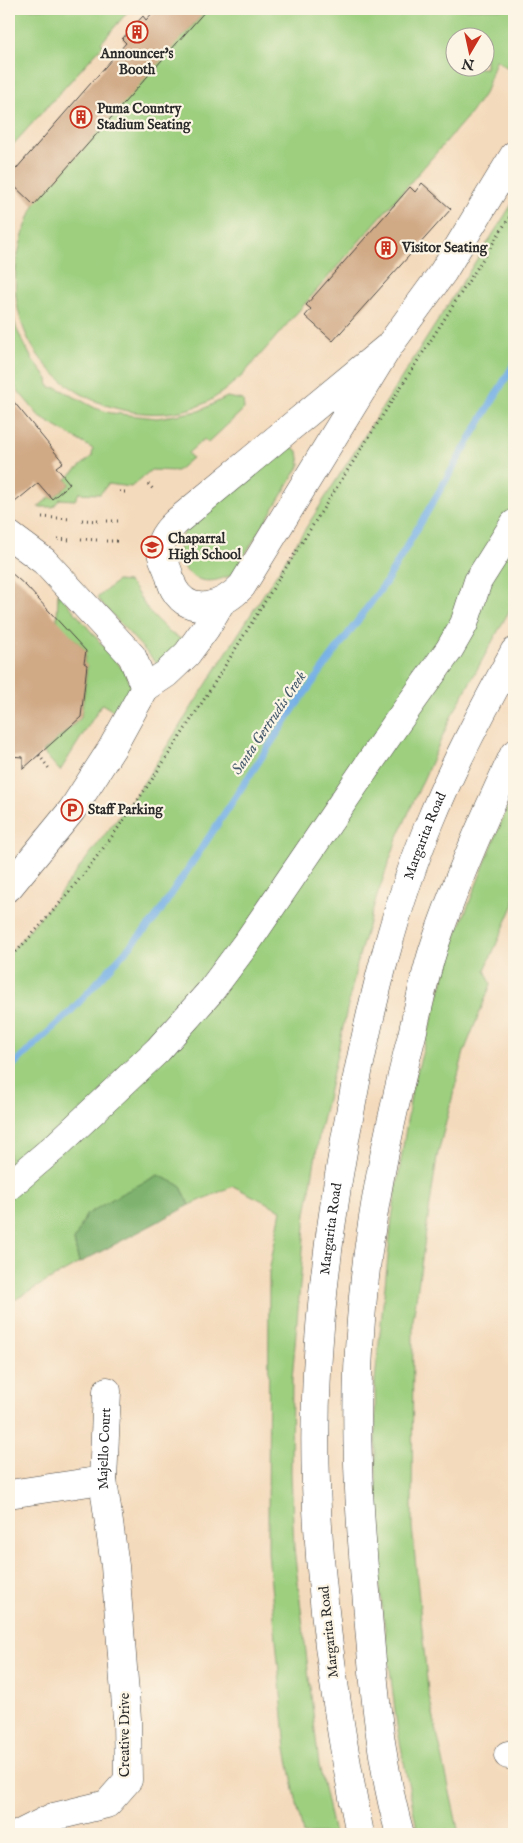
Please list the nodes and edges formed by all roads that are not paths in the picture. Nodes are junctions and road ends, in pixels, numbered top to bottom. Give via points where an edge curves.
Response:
1 (514, 155) edge
2 (389, 346) junction
3 (514, 524) edge
4 (9, 535) edge
5 (220, 604) junction
6 (514, 652) edge
7 (145, 688) junction
8 (514, 754) edge
9 (9, 887) edge
10 (9, 1186) edge
11 (108, 1391) dead end
12 (103, 1480) junction
13 (9, 1494) edge
14 (114, 1566) joint
15 (19, 1834) edge
16 (360, 1834) edge
17 (400, 1834) edge

1 - 2 main road via 443,272
2 - 5 main road via 242,586
2 - 5 main road via 176,522 167,533 161,544 162,555 175,590 190,604 203,607
3 - 10 main road via 478,581 464,624 449,650 209,993 158,1050
4 - 7 main road via 44,561 132,656
5 - 7 main road via 187,654
6 - 16 main road, Margarita Road via 466,741 433,815 400,908 366,1031 340,1159 323,1281 317,1374 316,1473 322,1563 340,1731
7 - 9 main road via 72,810
8 - 17 main road via 482,820 435,945 391,1115 372,1217 361,1321 358,1451 364,1569 373,1680 390,1798
11 - 12 main road, Majello Court
12 - 13 main road
12 - 14 main road, Majello Court
14 - 15 main road, Creative Drive via 127,1719 128,1780 107,1804 53,1817

